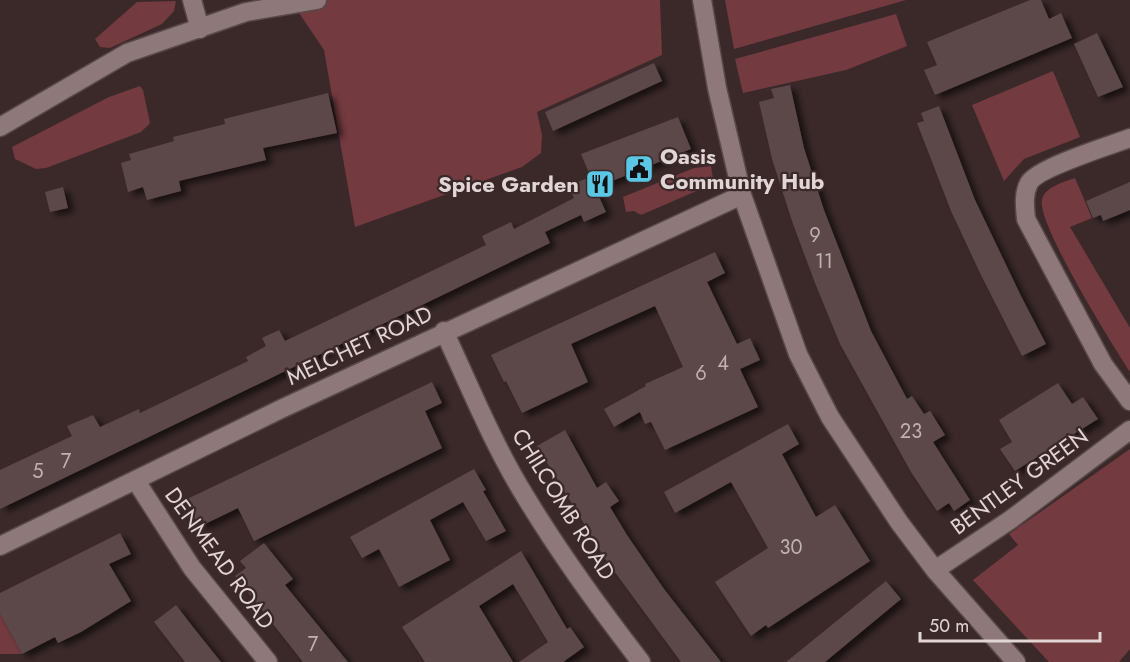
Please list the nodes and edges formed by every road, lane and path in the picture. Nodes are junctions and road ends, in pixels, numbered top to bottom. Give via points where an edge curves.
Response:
1 (192, 0) edge
2 (317, 0) edge
3 (702, 0) edge
4 (200, 29) junction
5 (0, 127) edge
6 (1130, 138) edge
7 (742, 195) junction
8 (444, 331) junction
9 (1130, 401) edge
10 (1130, 430) edge
11 (136, 481) junction
12 (0, 546) edge
13 (935, 570) junction
14 (268, 662) edge
15 (641, 662) edge
16 (1016, 662) edge

1 - 4 street
2 - 4 street via 246,12
3 - 7 street via 714,77
4 - 5 street via 127,53
6 - 9 street via 1042,171 1029,182 1024,201 1026,219 1103,364
7 - 8 street, MELCHET ROAD
7 - 13 street via 798,354 830,417
8 - 11 street, MELCHET ROAD
8 - 15 street, CHILCOMB ROAD via 524,495
10 - 13 street, BENTLEY GREEN
11 - 12 street, MELCHET ROAD
11 - 14 street, DENMEAD ROAD via 192,568
13 - 16 street

